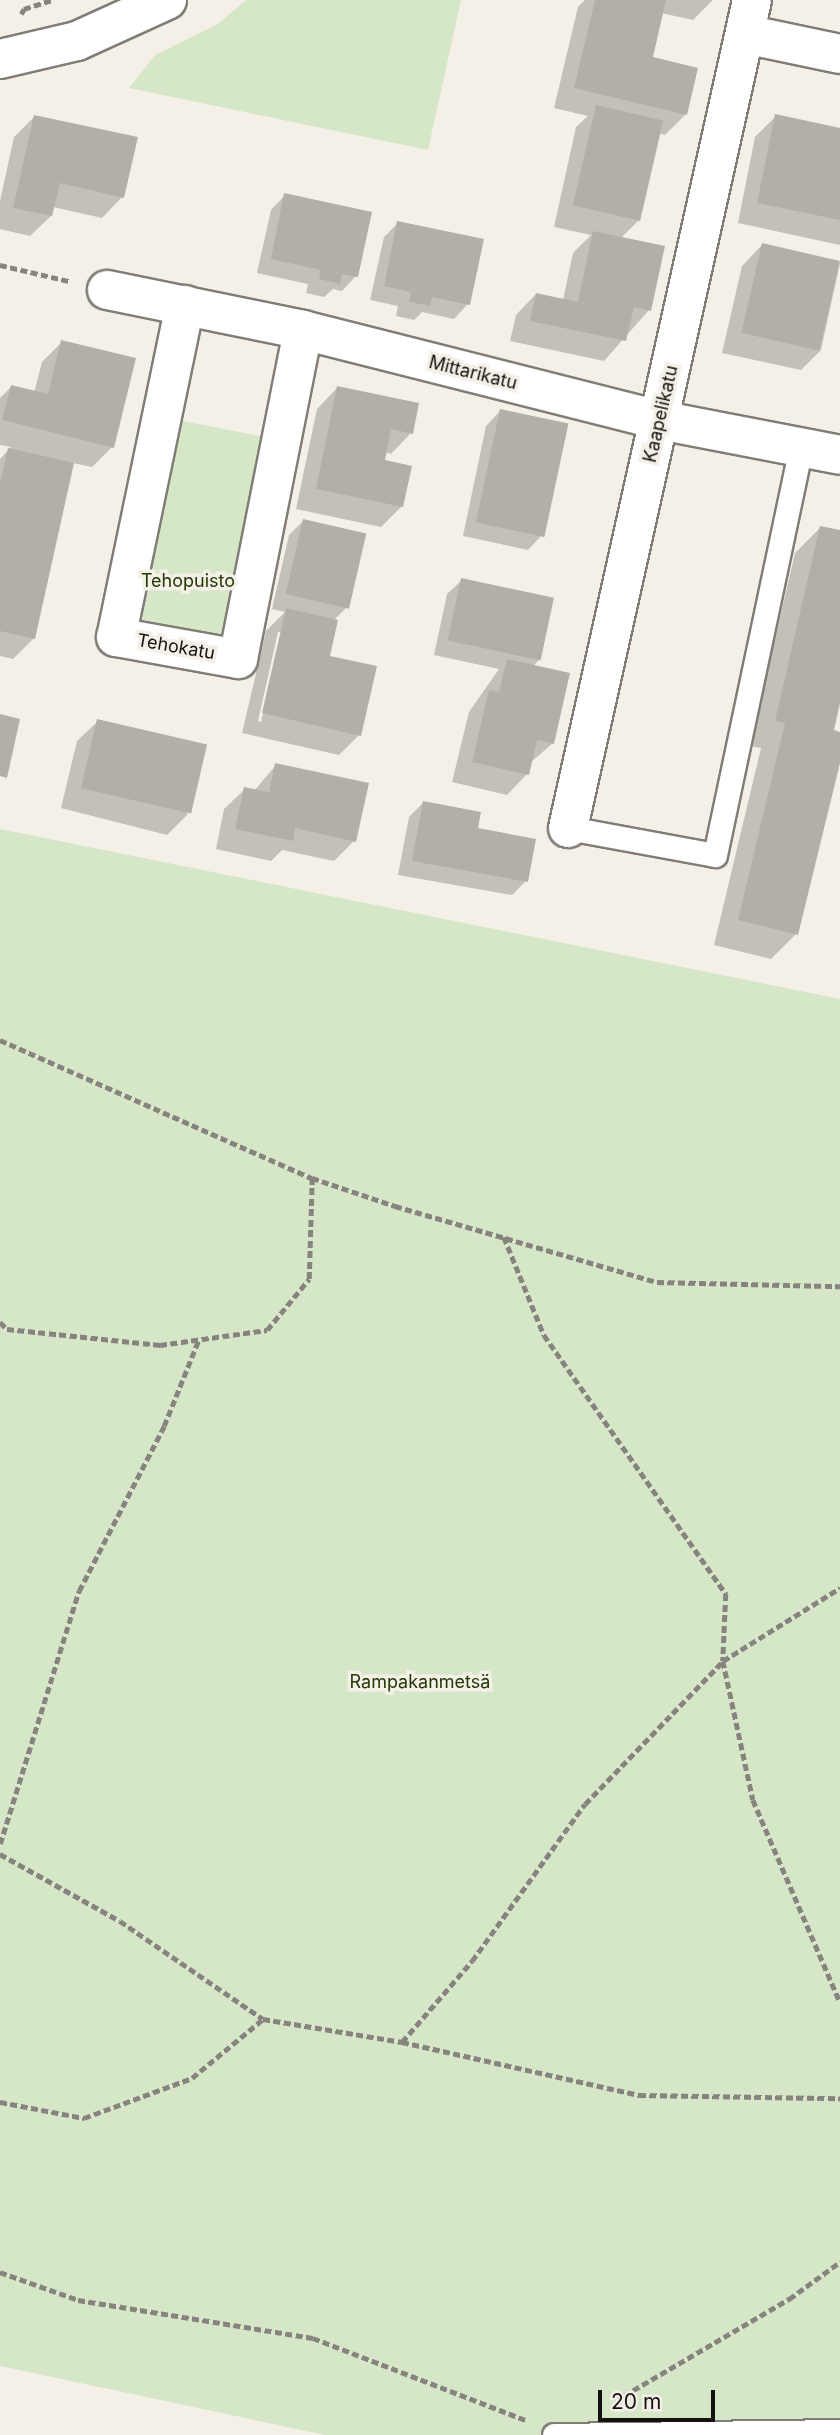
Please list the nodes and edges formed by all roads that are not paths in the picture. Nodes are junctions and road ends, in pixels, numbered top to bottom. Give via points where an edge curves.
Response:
1 (167, 0) edge
2 (748, 17) edge
3 (840, 54) edge
4 (0, 59) edge
5 (107, 290) road end
6 (185, 305) junction
7 (303, 330) junction
8 (659, 420) junction
9 (801, 447) junction
10 (840, 455) edge
11 (568, 828) joint
12 (840, 2431) edge
13 (555, 2433) edge

1 - 4 street via 77,41
2 - 3 street
2 - 8 street, Kaapelikatu
5 - 6 street, Mittarikatu
6 - 7 street, Mittarikatu
6 - 7 street, Tehokatu via 117,637 238,659
7 - 8 street, Mittarikatu
8 - 9 street, Mittarikatu
8 - 11 street, Kaapelikatu
9 - 10 street, Mittarikatu
9 - 11 lane via 715,855
12 - 13 lane

